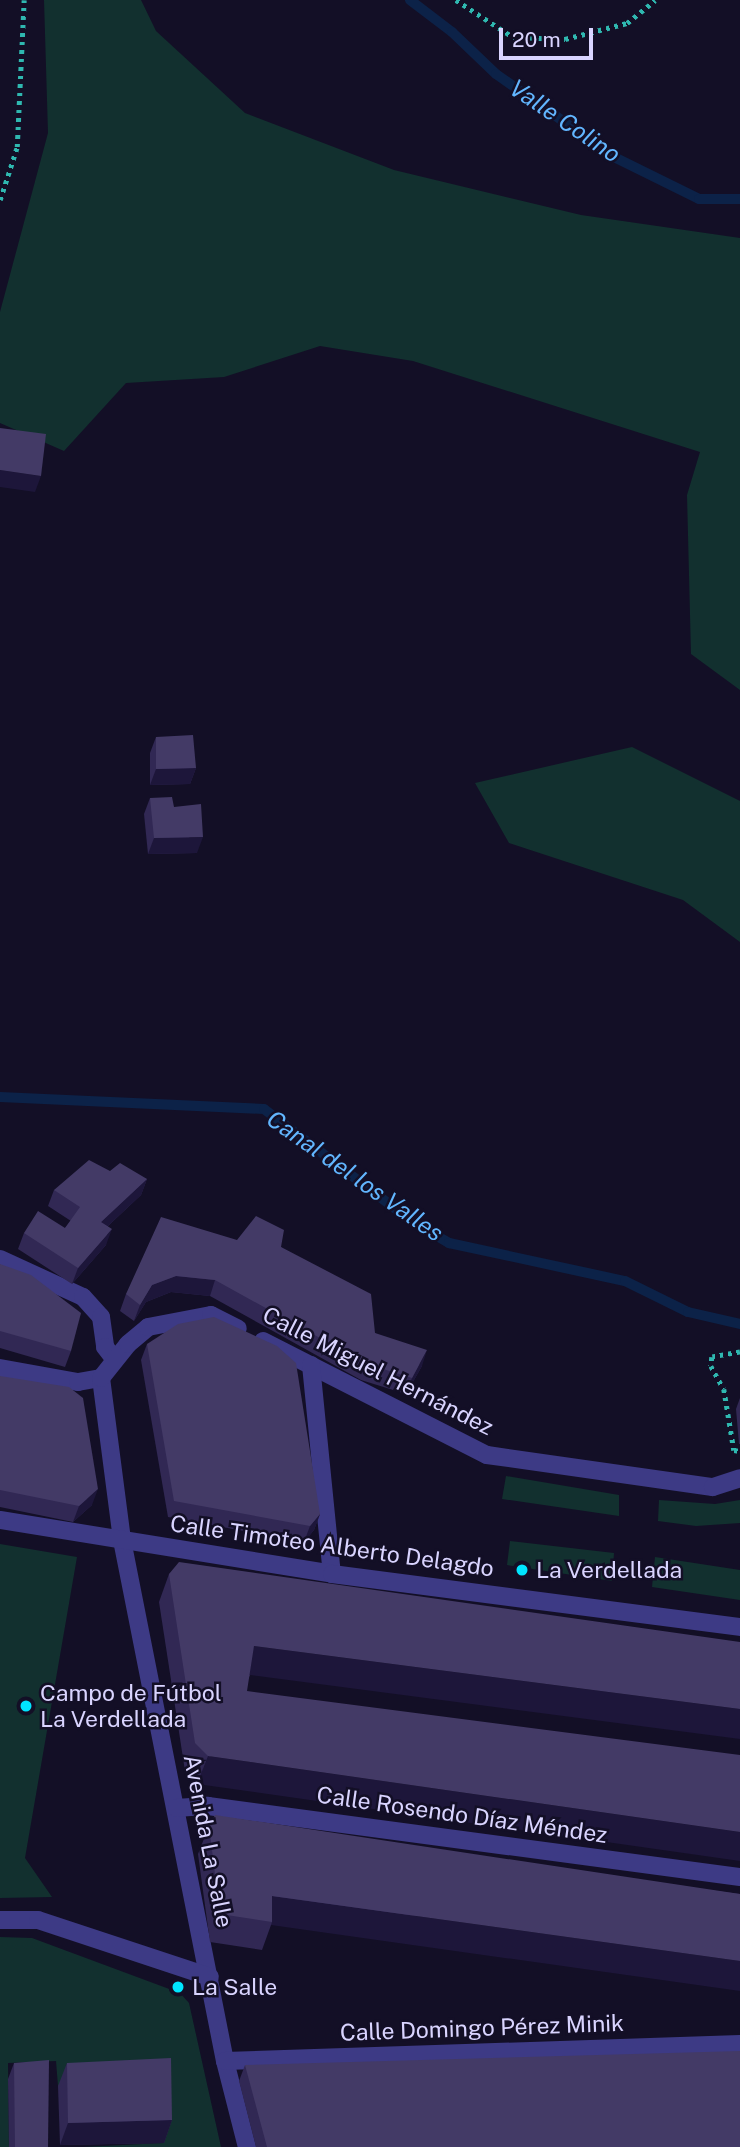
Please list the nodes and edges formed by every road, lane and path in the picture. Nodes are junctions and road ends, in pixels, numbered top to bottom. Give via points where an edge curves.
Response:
1 (24, 0) edge
2 (456, 0) edge
3 (655, 0) edge
4 (0, 200) edge
5 (0, 1259) edge
6 (740, 1352) edge
7 (116, 1360) junction
8 (311, 1365) junction
9 (0, 1368) edge
10 (102, 1378) junction
11 (740, 1451) edge
12 (740, 1478) edge
13 (0, 1520) edge
14 (122, 1540) junction
15 (332, 1574) junction
16 (740, 1627) edge
17 (177, 1808) junction
18 (740, 1877) edge
19 (0, 1920) edge
20 (210, 1977) junction
21 (740, 2044) edge
22 (225, 2061) junction
23 (247, 2147) edge

1 - 4 path via 17,146
2 - 3 path via 513,37 565,39 626,23
5 - 7 street via 83,1297 101,1317 105,1347
6 - 11 path via 712,1357 711,1366 724,1389 734,1450
7 - 8 street, Calle Miguel Hernández via 148,1327 211,1315
7 - 10 street, Calle Miguel Hernández
8 - 12 street, Calle Miguel Hernández via 487,1454 713,1487
8 - 15 street
9 - 10 street via 78,1382
10 - 14 street, Avenida La Salle
13 - 14 street, Calle Timoteo Alberto Delagdo
14 - 15 street, Calle Timoteo Alberto Delagdo
14 - 17 street, Avenida La Salle
15 - 16 street, Calle Timoteo Alberto Delagdo
17 - 18 street, Calle Rosendo Díaz Méndez via 208,1807
17 - 20 street, Avenida La Salle
19 - 20 street via 38,1920
20 - 22 street, Avenida La Salle
21 - 22 street, Calle Domingo Pérez Minik
22 - 23 street, Avenida La Salle

